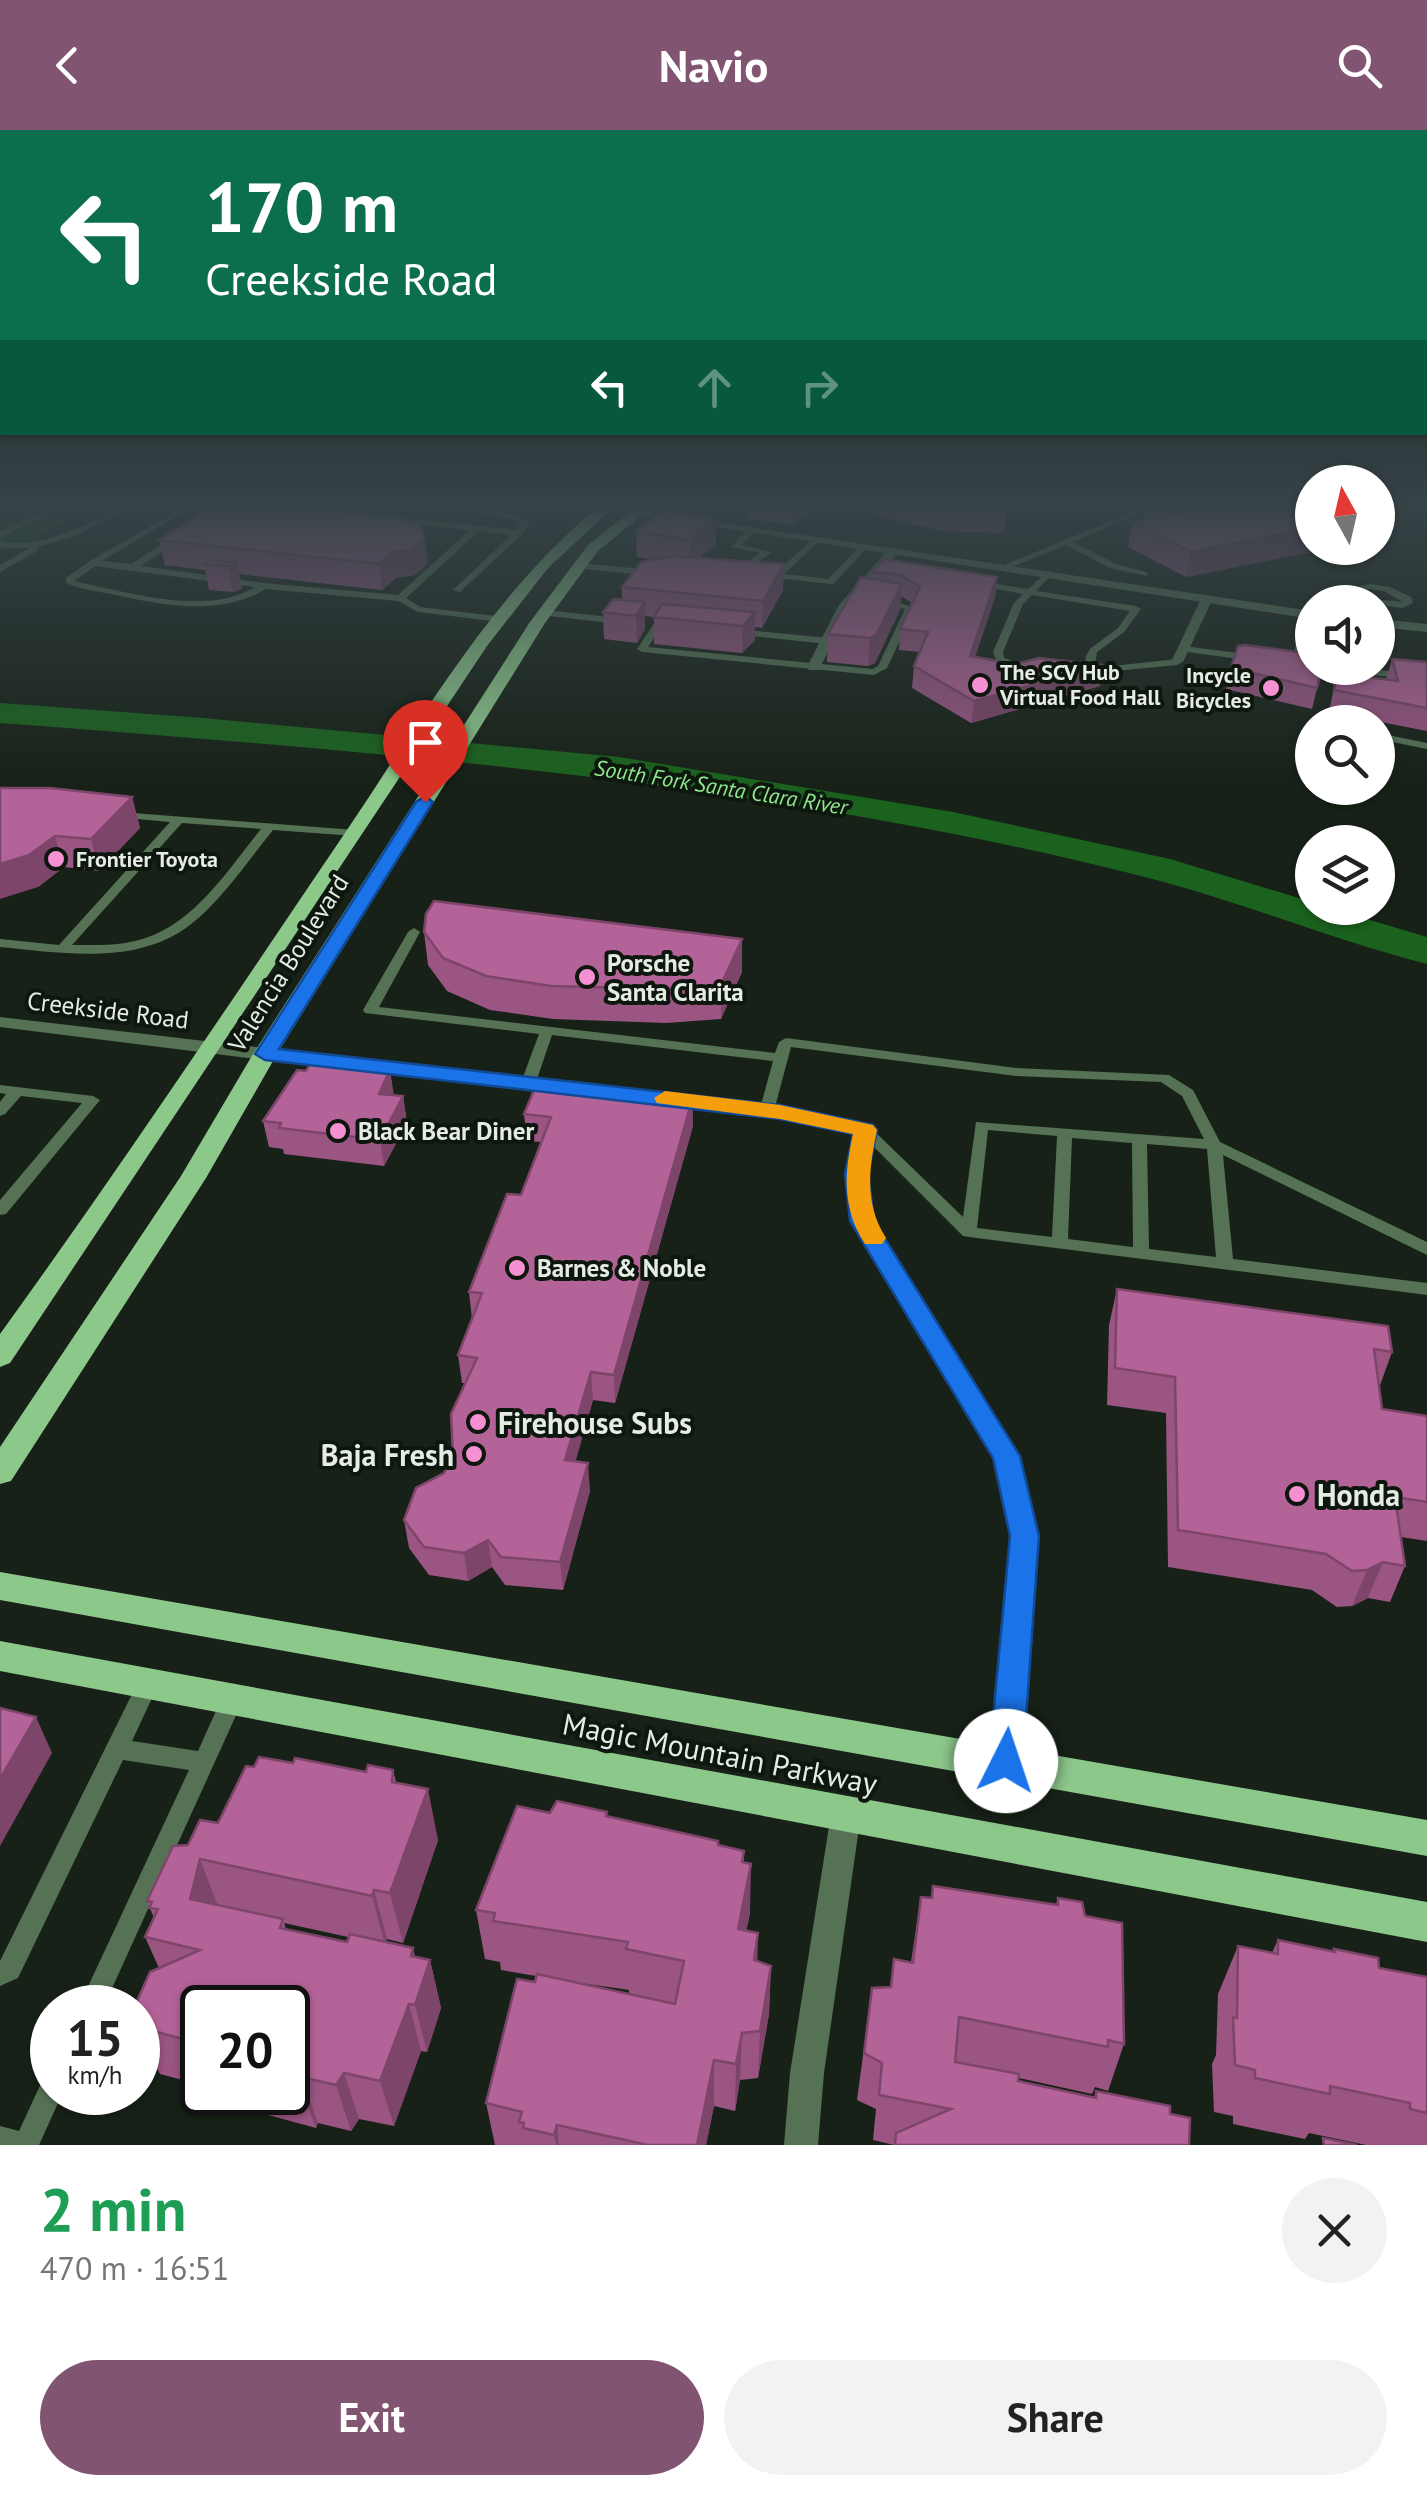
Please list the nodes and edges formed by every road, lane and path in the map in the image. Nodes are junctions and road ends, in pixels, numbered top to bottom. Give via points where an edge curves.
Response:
1 (162, 599) edge
2 (247, 599) edge
3 (402, 599) edge
4 (518, 599) edge
5 (554, 599) edge
6 (851, 599) edge
7 (872, 599) edge
8 (1024, 599) edge
9 (1074, 599) edge
10 (1200, 599) edge
11 (1408, 599) edge
12 (1206, 600) junction
13 (1328, 600) edge
14 (544, 613) junction
15 (1295, 613) edge
16 (502, 620) junction
17 (658, 624) junction
18 (1395, 624) edge
19 (677, 626) edge
20 (1427, 628) edge
21 (733, 632) edge
22 (828, 641) junction
23 (1180, 656) junction
24 (1295, 661) edge
25 (1294, 664) joint
26 (814, 667) junction
27 (1035, 668) edge
28 (1074, 672) edge
29 (1090, 672) junction
30 (1395, 674) edge
31 (1427, 676) edge
32 (1395, 739) edge
33 (1427, 746) edge
34 (106, 814) edge
35 (179, 819) junction
36 (269, 827) junction
37 (355, 833) junction
38 (414, 932) dead end
39 (0, 943) edge
40 (62, 950) junction
41 (0, 1022) edge
42 (547, 1032) junction
43 (208, 1048) junction
44 (265, 1054) junction
45 (781, 1058) junction
46 (529, 1082) junction
47 (565, 1086) edge
48 (8, 1090) edge
49 (656, 1097) edge
50 (767, 1110) junction
51 (0, 1111) edge
52 (865, 1130) junction
53 (1066, 1132) junction
54 (1139, 1139) junction
55 (1214, 1145) junction
56 (0, 1210) edge
57 (968, 1232) junction
58 (1060, 1243) junction
59 (1427, 1248) edge
60 (1141, 1253) junction
61 (1225, 1265) junction
62 (1427, 1289) edge
63 (0, 1356) edge
64 (0, 1472) edge
65 (0, 1586) edge
66 (0, 1656) edge
67 (147, 1684) junction
68 (232, 1700) junction
69 (116, 1748) junction
70 (1006, 1761) junction
71 (204, 1762) junction
72 (846, 1814) junction
73 (1427, 1838) edge
74 (1427, 1922) edge
75 (0, 1974) edge
76 (101, 1985) edge
77 (39, 2115) edge
78 (0, 2139) edge
79 (24, 2145) edge
80 (801, 2145) edge

1 - 2 lane
3 - 16 lane via 418,609
4 - 16 main road, Valencia Boulevard
5 - 14 main road, Valencia Boulevard
6 - 22 street
7 - 26 lane via 910,608 882,668 868,673
8 - 27 lane via 1011,615 998,657
9 - 29 lane via 1136,609 1120,631 1096,645
10 - 12 street
11 - 13 lane
12 - 15 street
12 - 23 street
14 - 17 lane
14 - 44 main road, Valencia Boulevard
16 - 37 main road, Valencia Boulevard
17 - 19 lane
17 - 26 lane via 642,649
18 - 20 street
21 - 22 lane
22 - 26 street
23 - 25 lane
23 - 29 lane
24 - 25 lane
28 - 29 lane
30 - 31 lane
32 - 33 lane
34 - 35 lane
35 - 36 lane
35 - 40 lane
36 - 37 lane
36 - 40 lane via 189,922 158,941 107,952
37 - 43 main road, Valencia Boulevard
38 - 42 lane via 370,1010
39 - 40 lane
41 - 43 street, Creekside Road
42 - 45 lane
42 - 46 lane
43 - 44 street, Creekside Road
43 - 63 main road, Valencia Boulevard
44 - 46 lane, Creekside Road
44 - 64 main road, Valencia Boulevard via 193,1178
45 - 50 lane
45 - 55 lane via 786,1042 1016,1072 1164,1078 1188,1093
46 - 47 lane, Creekside Road
48 - 51 lane
48 - 56 lane via 92,1100
49 - 50 lane
50 - 52 lane
52 - 57 lane
52 - 70 lane via 856,1174 862,1221 1006,1456 1024,1536
53 - 54 lane
53 - 57 lane via 981,1125
53 - 58 lane
54 - 55 lane
54 - 60 lane
55 - 59 lane
55 - 61 lane
57 - 58 lane
58 - 60 lane
60 - 61 lane
61 - 62 lane
65 - 70 main road, Magic Mountain Parkway
66 - 67 main road, Magic Mountain Parkway
67 - 68 main road, Magic Mountain Parkway
67 - 69 lane
68 - 71 lane
68 - 72 main road, Magic Mountain Parkway
69 - 71 lane
69 - 75 lane via 9,1970
70 - 73 main road, Magic Mountain Parkway
71 - 76 lane
72 - 74 main road, Magic Mountain Parkway
72 - 80 street
77 - 79 lane
78 - 79 lane

